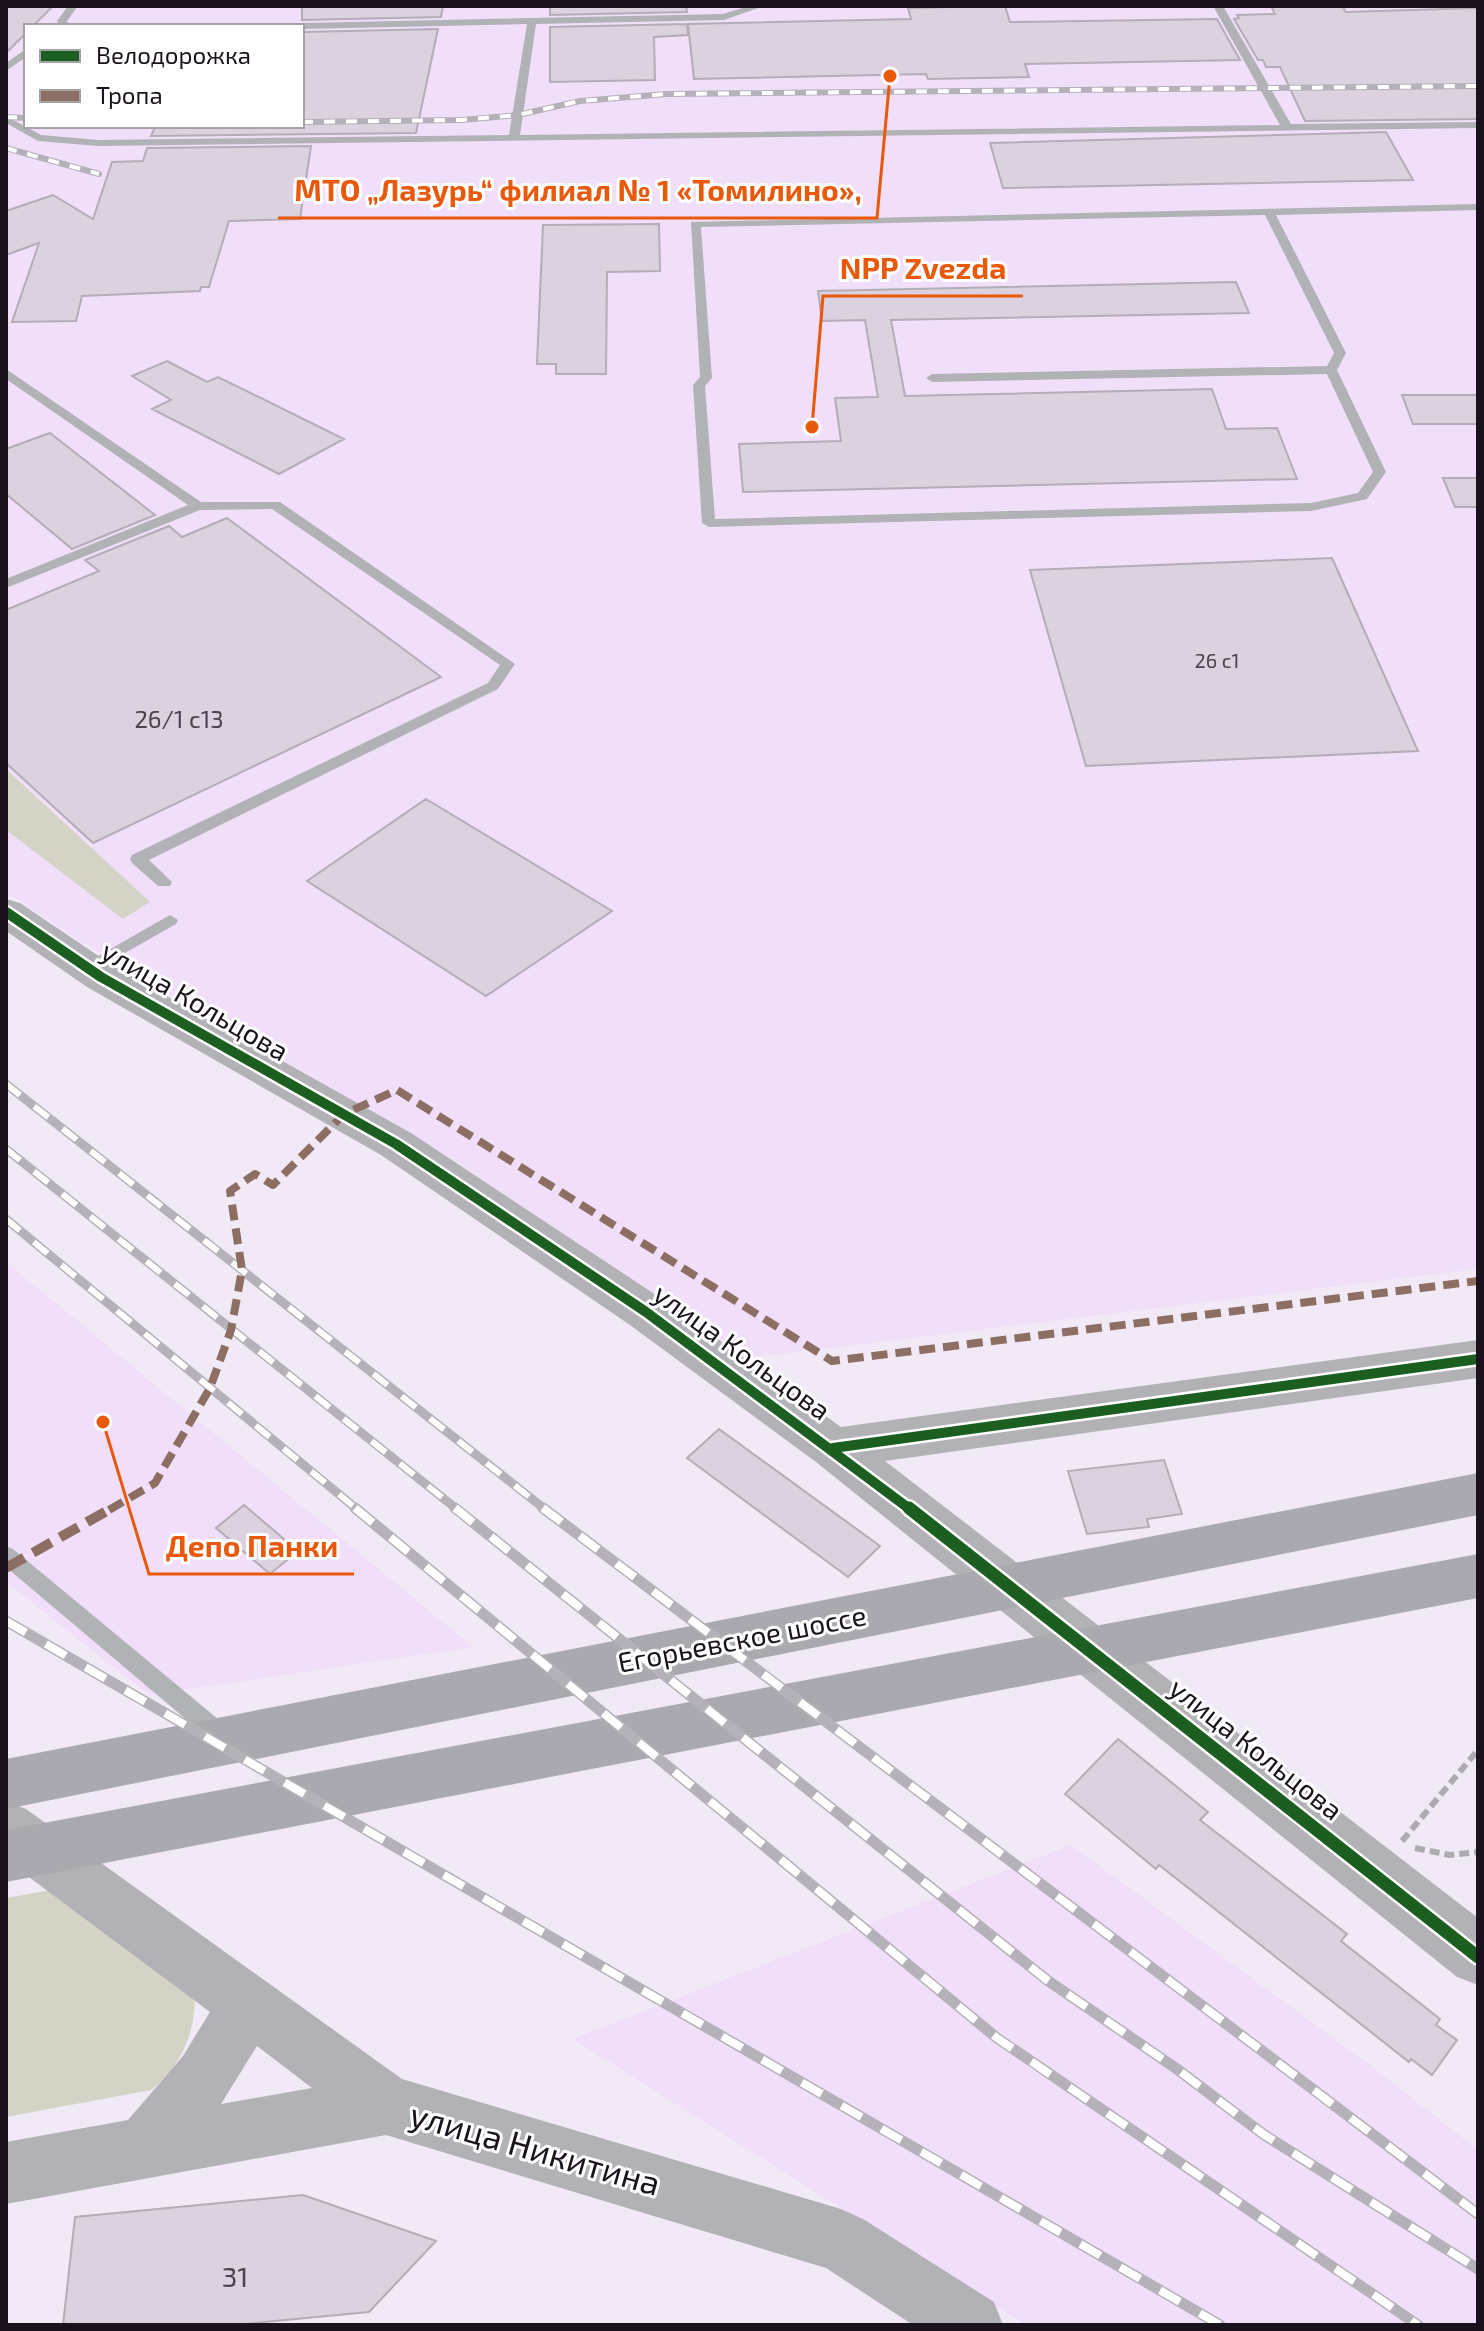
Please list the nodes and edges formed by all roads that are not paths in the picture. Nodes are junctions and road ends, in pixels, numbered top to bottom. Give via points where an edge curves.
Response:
1 (73, 6) edge
2 (759, 6) edge
3 (1218, 6) edge
4 (532, 21) junction
5 (64, 24) edge
6 (304, 26) edge
7 (24, 54) edge
8 (6, 68) edge
9 (6, 119) edge
10 (1478, 125) edge
11 (1287, 127) junction
12 (514, 138) junction
13 (1478, 207) edge
14 (1269, 212) junction
15 (1331, 370) junction
16 (6, 373) edge
17 (932, 378) dead end
18 (198, 506) junction
19 (6, 584) edge
20 (164, 882) dead end
21 (6, 912) edge
22 (170, 920) dead end
23 (87, 967) junction
24 (1478, 1359) edge
25 (833, 1448) junction
26 (1474, 1495) edge
27 (6, 1555) edge
28 (1478, 1576) edge
29 (228, 1741) junction
30 (6, 1784) edge
31 (6, 1827) edge
32 (6, 1856) edge
33 (1476, 1952) edge
34 (248, 2006) junction
35 (386, 2105) junction
36 (146, 2147) junction
37 (6, 2173) edge
38 (971, 2325) edge

1 - 5 lane
2 - 4 lane via 724,17
3 - 11 lane
4 - 6 lane
4 - 12 lane
7 - 8 lane
9 - 12 lane via 38,138 98,143
10 - 11 lane
11 - 12 lane
13 - 14 lane
14 - 15 lane via 1340,353
14 - 15 lane via 695,224 709,523 1311,507 1362,496 1380,472
15 - 17 lane
16 - 18 lane
18 - 19 lane
18 - 20 lane via 275,505 508,664 493,686 138,859
21 - 23 street, улица Кольцова
22 - 23 lane
23 - 25 street, улица Кольцова via 396,1144 646,1312
24 - 25 street
25 - 33 street, улица Кольцова
26 - 29 main road, Егорьевское шоссе
27 - 29 lane
28 - 32 main road
29 - 30 main road, Егорьевское шоссе
31 - 34 street, улица Никитина
34 - 35 street, улица Никитина
34 - 36 street via 204,2077
35 - 36 street
35 - 38 street, улица Никитина via 841,2241
36 - 37 street

